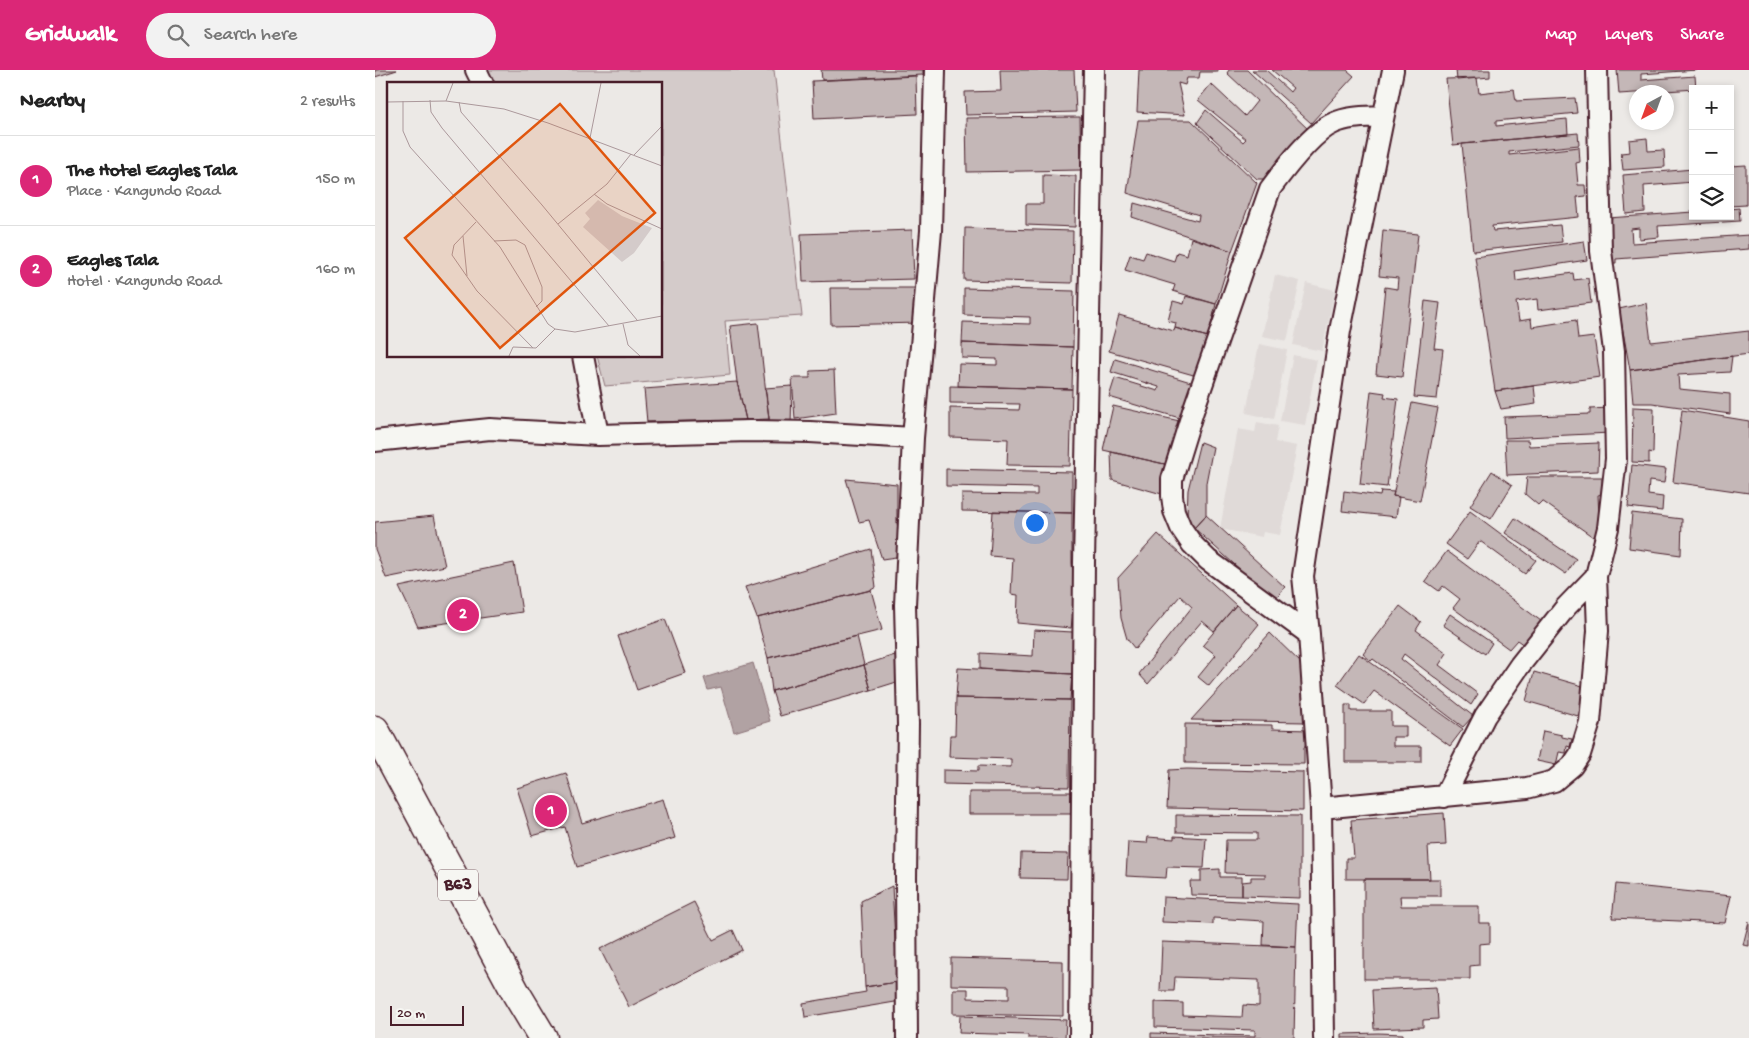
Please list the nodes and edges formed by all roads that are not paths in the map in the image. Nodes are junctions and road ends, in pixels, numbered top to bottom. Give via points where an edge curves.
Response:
1 (476, 70) edge
2 (935, 70) edge
3 (1094, 70) edge
4 (1393, 70) edge
5 (1597, 70) edge
6 (482, 82) edge
7 (1383, 116) junction
8 (583, 358) edge
9 (597, 435) junction
10 (913, 438) junction
11 (375, 441) edge
12 (1596, 576) junction
13 (1309, 634) junction
14 (375, 732) edge
15 (1444, 797) junction
16 (1321, 808) junction
17 (543, 1038) edge
18 (907, 1038) edge
19 (1081, 1038) edge
20 (1324, 1038) edge

1 - 6 street
2 - 10 street via 931,231
3 - 19 street via 1084,552
4 - 7 street
5 - 12 street via 1601,251 1614,351 1616,459 1608,528
7 - 13 street via 1340,331 1303,576
7 - 13 street via 1350,118 1333,123 1290,162 1270,190 1172,479 1173,511 1192,544 1208,560
8 - 9 street
9 - 10 street via 750,431
9 - 11 street via 490,429
10 - 18 street via 905,605
12 - 15 street via 1520,664 1490,709
12 - 15 street via 1598,631 1590,722 1580,754 1572,766 1554,782
13 - 16 street
14 - 17 highway, B63
15 - 16 street
16 - 20 street

